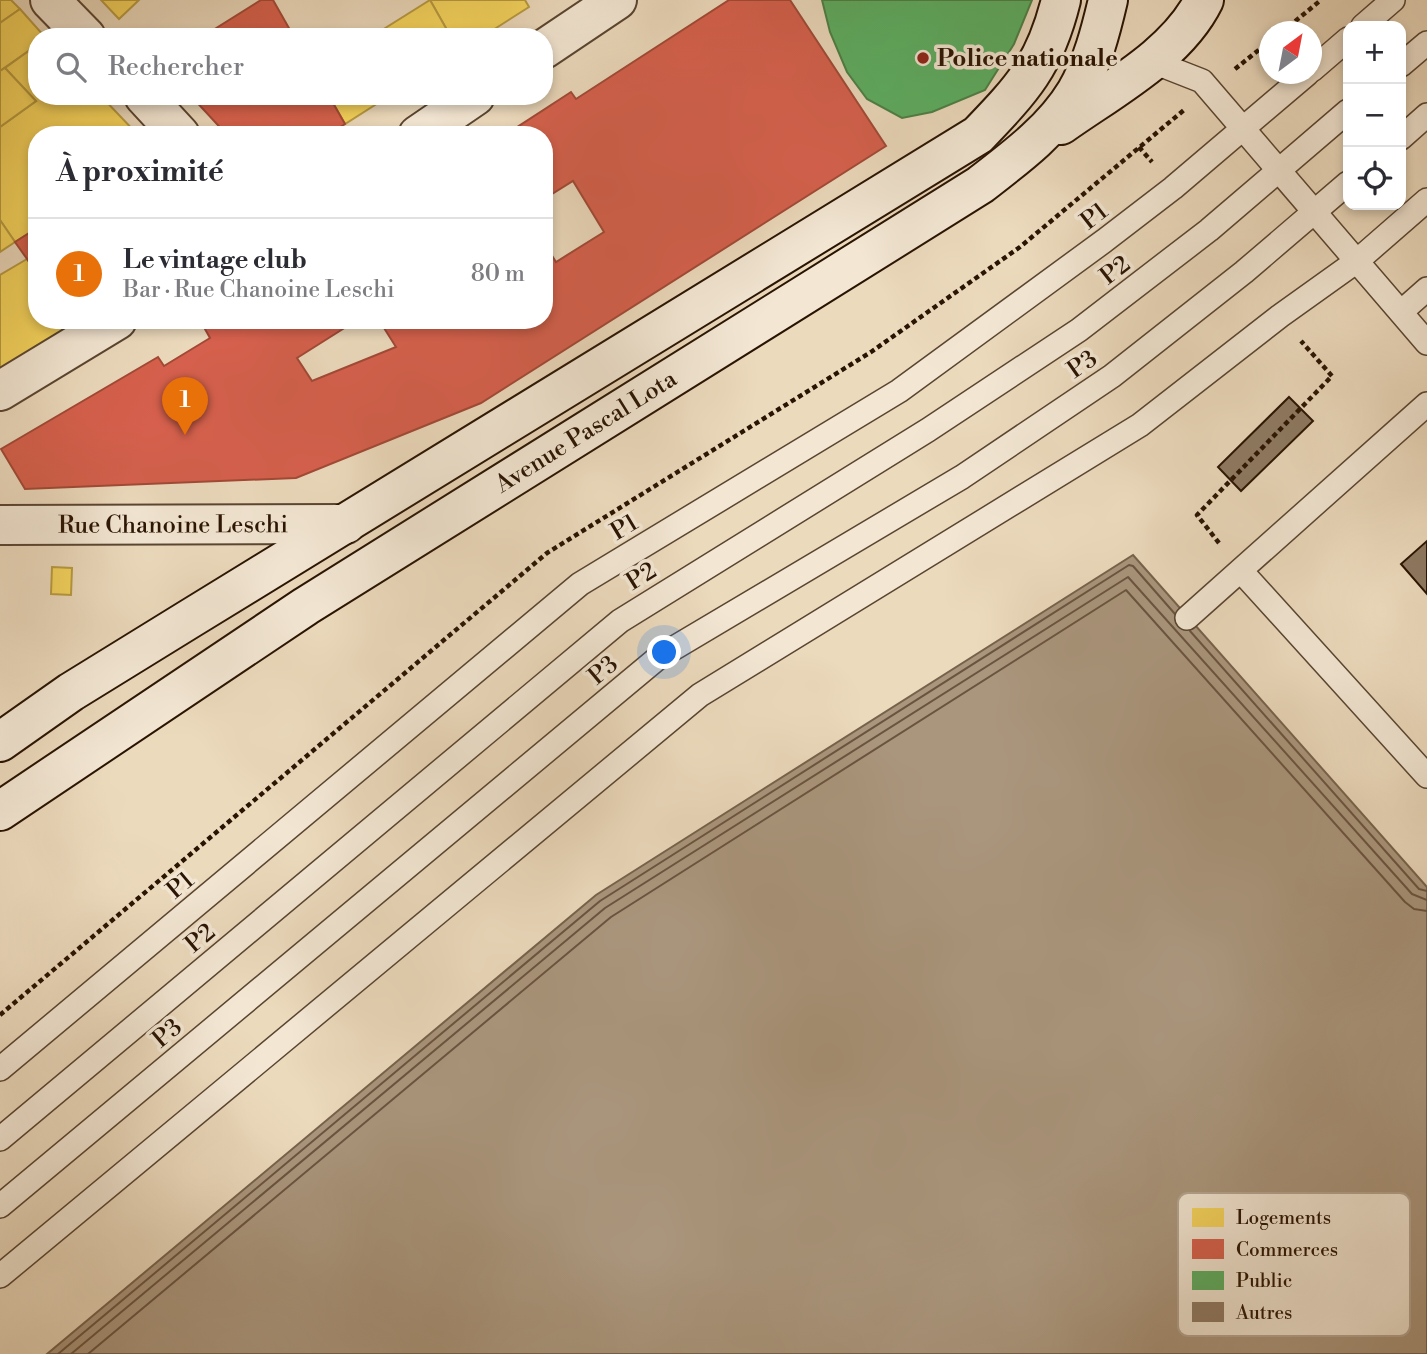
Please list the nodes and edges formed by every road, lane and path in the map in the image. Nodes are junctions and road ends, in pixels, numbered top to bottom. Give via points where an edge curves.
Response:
1 (50, 0) edge
2 (617, 0) edge
3 (1061, 0) edge
4 (1108, 0) edge
5 (1204, 0) edge
6 (1321, 0) edge
7 (1393, 0) edge
8 (1295, 21) edge
9 (1369, 21) edge
10 (77, 28) edge
11 (553, 43) edge
12 (1343, 43) edge
13 (1427, 43) edge
14 (1151, 61) junction
15 (1322, 61) edge
16 (1406, 61) edge
17 (1294, 84) edge
18 (152, 105) edge
19 (462, 105) edge
20 (1343, 115) edge
21 (1427, 115) edge
22 (172, 126) edge
23 (431, 126) edge
24 (1242, 127) junction
25 (1406, 134) edge
26 (1030, 146) junction
27 (1279, 170) junction
28 (1343, 187) edge
29 (1427, 200) edge
30 (1315, 212) junction
31 (1357, 261) junction
32 (1427, 289) edge
33 (1401, 312) junction
34 (102, 329) edge
35 (1427, 343) edge
36 (0, 391) edge
37 (1427, 404) edge
38 (346, 524) junction
39 (0, 525) edge
40 (1241, 571) junction
41 (1188, 618) dead end
42 (0, 742) edge
43 (1427, 776) edge
44 (0, 811) edge
45 (0, 1069) edge
46 (0, 1139) edge
47 (0, 1206) edge
48 (0, 1276) edge

1 - 10 main road
2 - 11 main road
3 - 38 main road, Avenue Pascal Lota via 1053,33 1026,84 978,135
4 - 26 main road, Avenue Pascal Lota via 1076,92
5 - 14 main road via 1195,18
6 - 8 path
7 - 9 lane
12 - 15 lane, P1
13 - 16 lane
14 - 24 lane via 1202,81
14 - 26 main road
17 - 24 lane, P1
18 - 22 main road
19 - 23 main road
20 - 27 lane, P2
21 - 25 lane
24 - 27 lane
24 - 45 lane, P1 via 1076,263 899,391 580,584
26 - 44 main road, Avenue Pascal Lota via 980,185 306,606
27 - 30 lane
27 - 46 lane, P2 via 1079,330 928,430 620,621
28 - 30 lane, P3
29 - 31 lane
30 - 31 lane
30 - 47 lane, P3 via 1112,376 962,477 660,657
31 - 33 lane
31 - 48 lane via 1140,425 700,695
32 - 33 lane
33 - 35 lane
34 - 36 main road
37 - 40 lane
38 - 39 main road, Rue Chanoine Leschi
38 - 42 main road, Avenue Pascal Lota via 71,692
40 - 41 lane
40 - 43 lane

